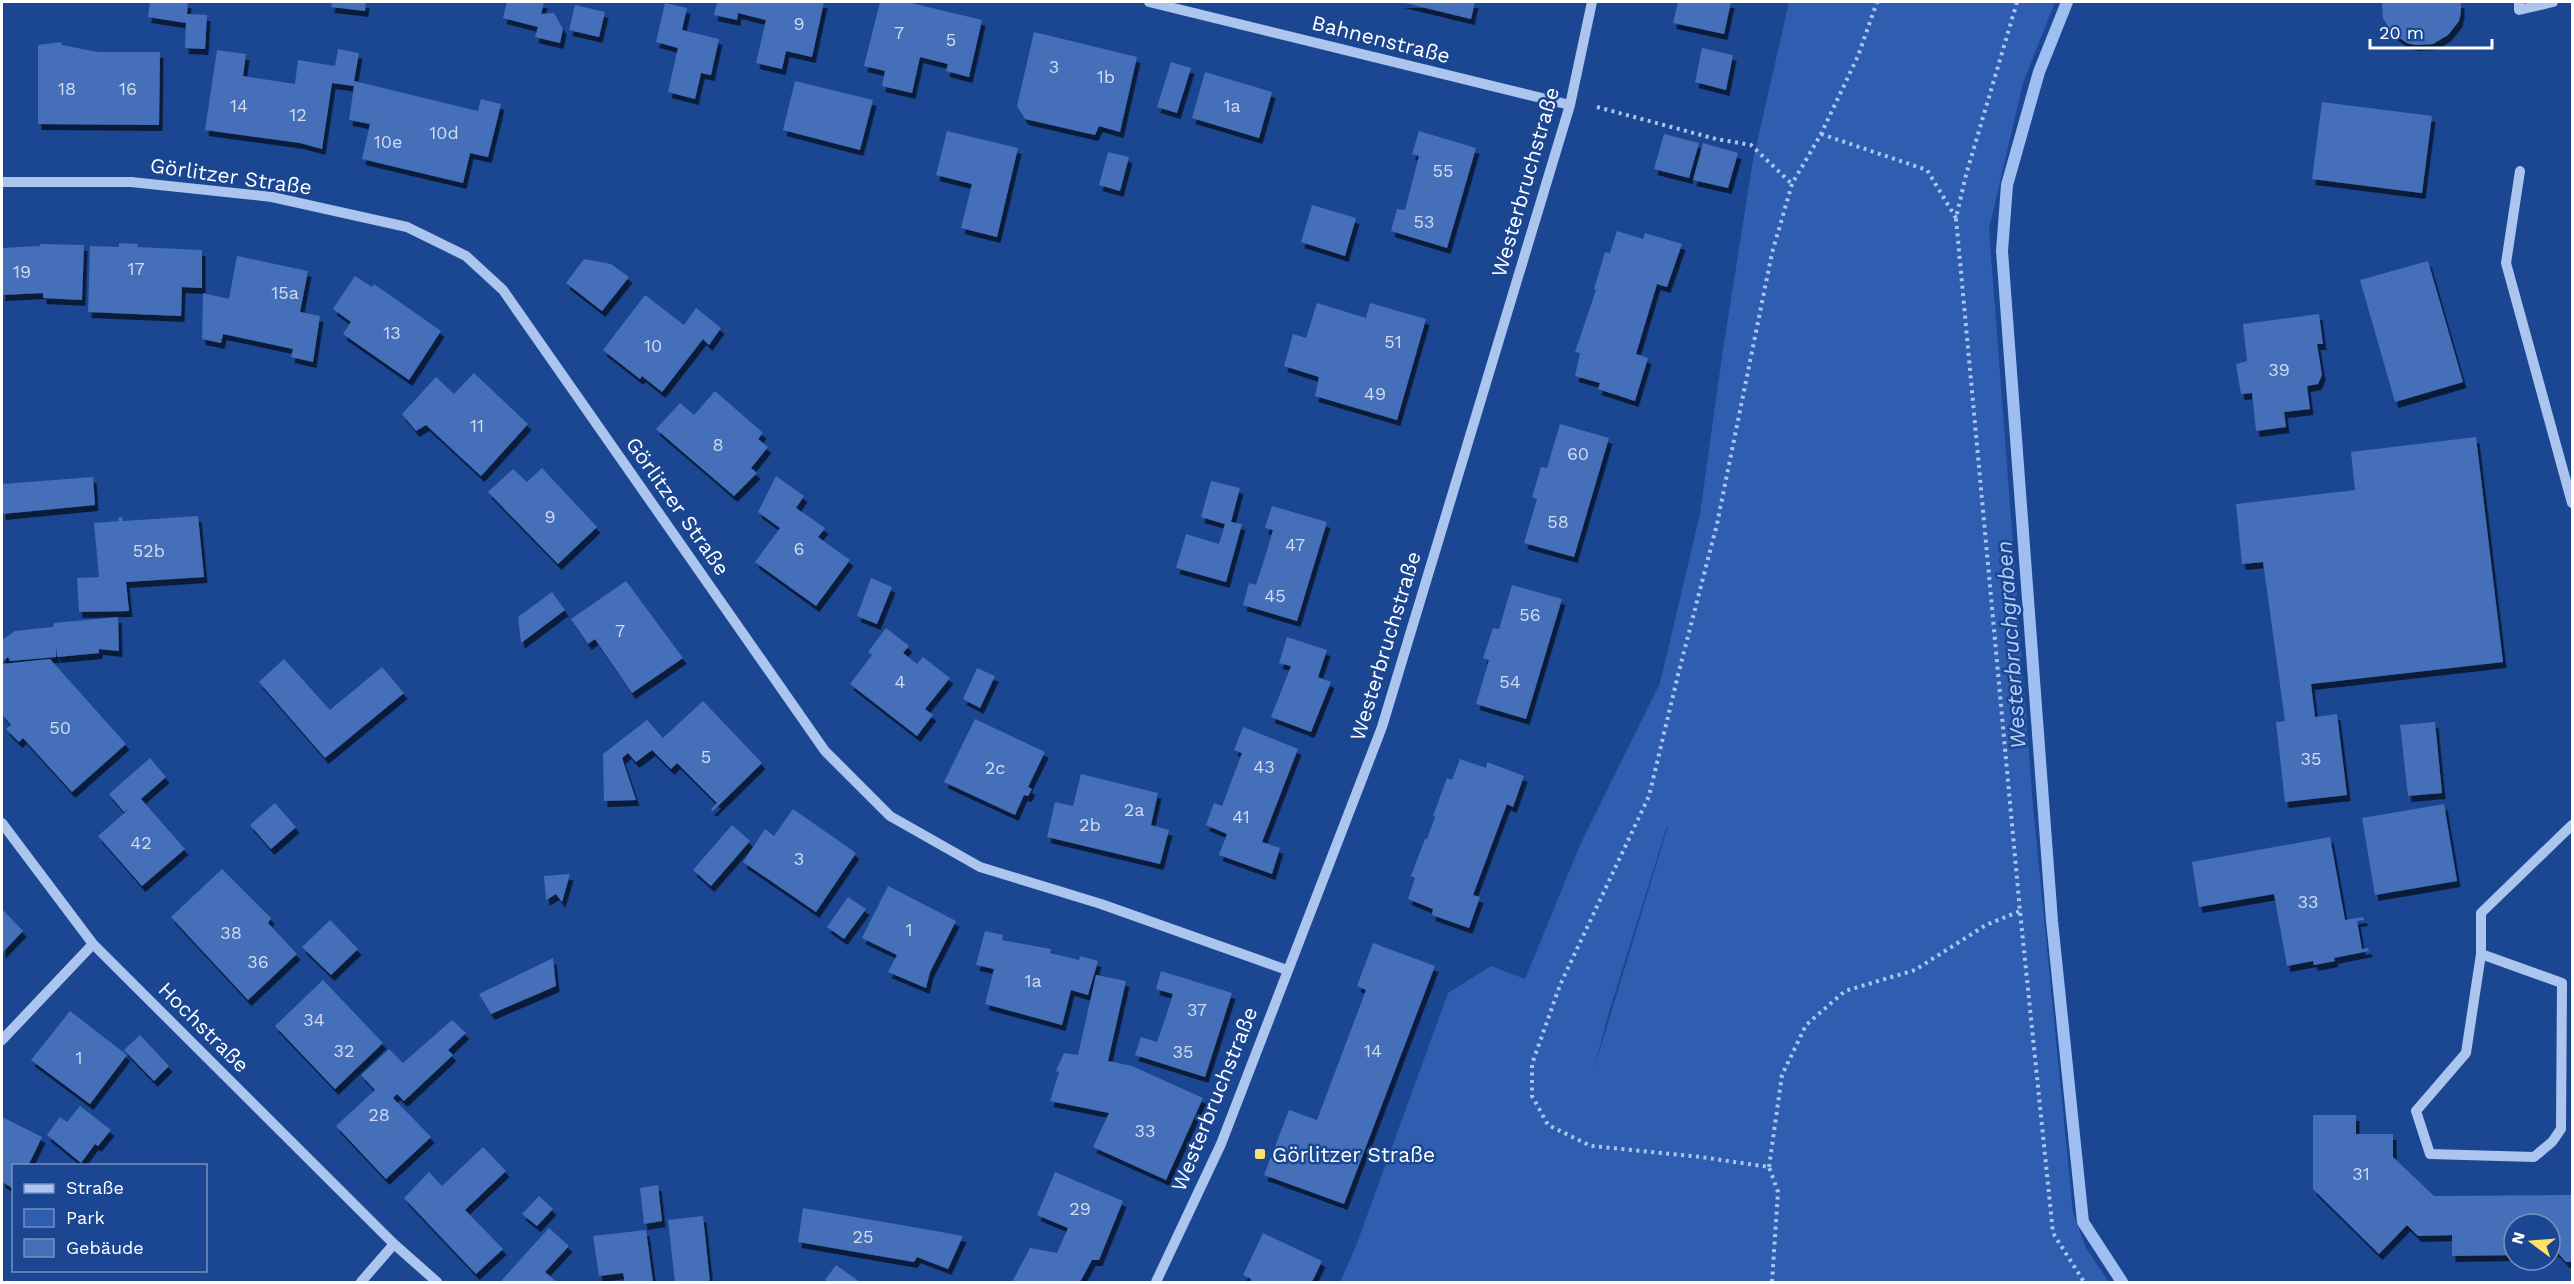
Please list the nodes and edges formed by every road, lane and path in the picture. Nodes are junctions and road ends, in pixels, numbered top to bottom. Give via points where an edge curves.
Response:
1 (1149, 2) edge
2 (1592, 2) edge
3 (1877, 2) edge
4 (2017, 2) edge
5 (2519, 2) edge
6 (2553, 2) edge
7 (1570, 102) junction
8 (1821, 134) junction
9 (2520, 171) dead end
10 (2, 182) edge
11 (1792, 184) junction
12 (1956, 218) junction
13 (2572, 503) edge
14 (2, 823) edge
15 (2572, 825) edge
16 (2020, 911) junction
17 (93, 944) junction
18 (2481, 954) junction
19 (1287, 970) junction
20 (2, 1040) edge
21 (1769, 1167) junction
22 (394, 1244) junction
23 (361, 1282) edge
24 (437, 1282) edge
25 (1156, 1282) edge
26 (1772, 1282) edge
27 (2084, 1282) edge

1 - 7 street, Bahnenstraße
2 - 7 street, Westerbruchstraße
3 - 8 path via 1858,56
4 - 12 path
5 - 6 street via 2519,10
7 - 11 path via 1751,145
7 - 19 street, Westerbruchstraße via 1382,727
8 - 11 path
8 - 12 path via 1927,170
9 - 13 street via 2506,263
10 - 19 street, Görlitzer Straße via 130,182 272,197 407,227 466,256 503,290 825,751 890,816 980,867 1101,904
11 - 21 path via 1772,253 1717,524 1649,796 1560,985 1532,1064 1532,1095 1548,1125 1591,1146
12 - 16 path
14 - 17 street, Hochstraße
15 - 18 street via 2481,913
16 - 21 path via 1986,925 1915,970 1845,991 1806,1025 1782,1075
16 - 27 path via 2053,1233
17 - 20 street
17 - 22 street, Hochstraße
18 - 18 street via 2466,1053 2416,1111 2430,1154 2534,1157 2561,1129 2562,983
19 - 25 street, Westerbruchstraße via 1221,1144
21 - 26 path via 1778,1192
22 - 23 street
22 - 24 street, Hochstraße

